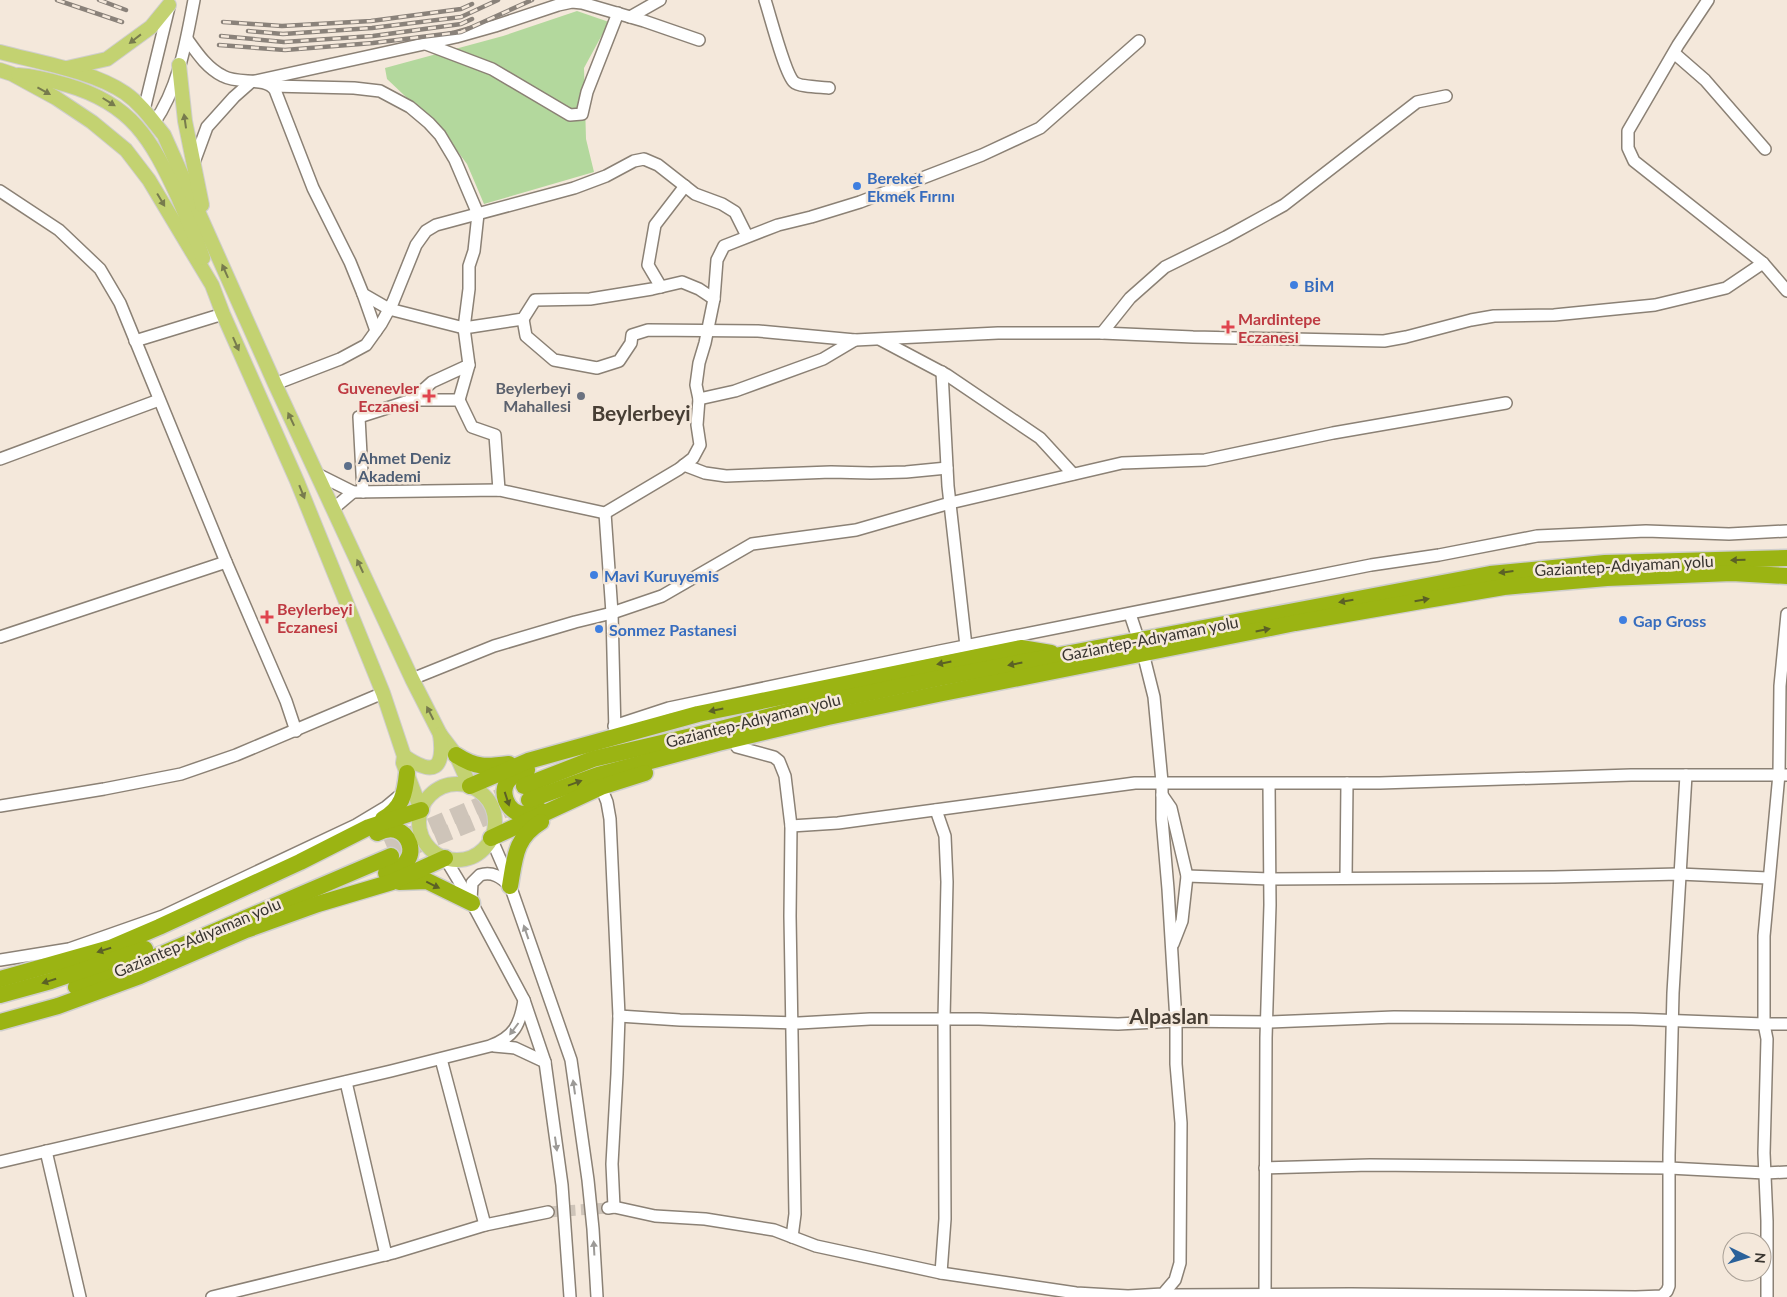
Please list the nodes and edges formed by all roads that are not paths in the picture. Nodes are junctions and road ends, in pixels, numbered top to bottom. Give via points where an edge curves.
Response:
1 (194, 0) edge
2 (660, 0) edge
3 (765, 0) edge
4 (1708, 0) edge
5 (170, 2) edge
6 (618, 13) junction
7 (630, 17) junction
8 (186, 40) junction
9 (699, 40) dead end
10 (1139, 41) dead end
11 (426, 44) junction
12 (0, 52) edge
13 (1674, 53) junction
14 (179, 65) junction
15 (64, 69) junction
16 (6, 72) edge
17 (251, 82) junction
18 (272, 86) junction
19 (829, 88) dead end
20 (1446, 96) dead end
21 (144, 110) junction
22 (154, 123) junction
23 (139, 128) junction
24 (1765, 149) dead end
25 (193, 165) junction
26 (685, 186) junction
27 (0, 191) edge
28 (478, 214) junction
29 (747, 236) junction
30 (210, 237) junction
31 (1763, 263) junction
32 (212, 285) junction
33 (660, 287) junction
34 (1787, 291) edge
35 (363, 294) junction
36 (714, 299) junction
37 (389, 309) junction
38 (223, 314) junction
39 (523, 320) junction
40 (464, 328) junction
41 (708, 330) junction
42 (376, 331) junction
43 (1102, 333) junction
44 (880, 339) junction
45 (856, 340) junction
46 (135, 341) junction
47 (469, 365) junction
48 (942, 372) junction
49 (275, 384) junction
50 (699, 399) junction
51 (159, 400) junction
52 (412, 400) junction
53 (459, 400) junction
54 (1506, 403) dead end
55 (0, 459) edge
56 (684, 465) junction
57 (948, 468) junction
58 (317, 474) junction
59 (1073, 474) junction
60 (499, 490) junction
61 (358, 492) junction
62 (950, 503) junction
63 (334, 509) junction
64 (605, 513) junction
65 (1787, 531) edge
66 (1787, 558) edge
67 (226, 562) junction
68 (1787, 576) edge
69 (612, 613) junction
70 (1130, 614) junction
71 (1787, 614) edge
72 (0, 637) edge
73 (966, 646) junction
74 (1141, 647) junction
75 (1060, 655) junction
76 (1072, 667) junction
77 (412, 679) junction
78 (383, 693) junction
79 (1783, 697) edge
80 (296, 731) junction
81 (615, 732) junction
82 (440, 734) junction
83 (591, 744) junction
84 (737, 747) junction
85 (456, 755) junction
86 (404, 756) junction
87 (528, 761) junction
88 (407, 773) junction
89 (1686, 774) junction
90 (1783, 774) edge
91 (1162, 782) junction
92 (1268, 784) junction
93 (1347, 784) junction
94 (470, 786) junction
95 (601, 788) junction
96 (405, 791) junction
97 (586, 795) junction
98 (1162, 795) junction
99 (0, 806) edge
100 (421, 810) junction
101 (936, 810) junction
102 (791, 826) junction
103 (369, 827) junction
104 (491, 838) junction
105 (445, 858) junction
106 (300, 862) junction
107 (1679, 874) junction
108 (1187, 876) junction
109 (1346, 878) junction
110 (1768, 878) junction
111 (1270, 879) junction
112 (392, 882) junction
113 (510, 886) junction
114 (318, 904) junction
115 (472, 904) junction
116 (1171, 948) junction
117 (0, 961) edge
118 (4, 979) edge
119 (0, 995) edge
120 (524, 1000) junction
121 (0, 1011) edge
122 (619, 1016) junction
123 (944, 1019) junction
124 (1672, 1020) junction
125 (1176, 1021) junction
126 (0, 1022) edge
127 (1267, 1022) junction
128 (793, 1023) junction
129 (1764, 1024) junction
130 (1787, 1024) edge
131 (490, 1046) junction
132 (441, 1059) junction
133 (545, 1062) junction
134 (346, 1082) junction
135 (46, 1152) junction
136 (0, 1162) edge
137 (1265, 1168) junction
138 (1669, 1168) junction
139 (1787, 1172) edge
140 (1765, 1173) junction
141 (548, 1212) tunnel mouth
142 (485, 1225) junction
143 (792, 1237) junction
144 (386, 1255) junction
145 (941, 1272) junction
146 (1163, 1294) junction
147 (1265, 1296) edge
148 (1664, 1296) edge
149 (80, 1297) edge
150 (212, 1297) edge
151 (570, 1297) edge
152 (597, 1297) edge
153 (1767, 1297) edge

1 - 8 street
2 - 7 street
3 - 19 street via 791,78 797,84
4 - 13 street
5 -> 15 main road via 151,27 107,59
5 - 21 street
6 - 7 street
6 - 11 street via 582,3 558,4 495,26
6 - 11 street via 587,92 584,111 576,116 492,69
7 - 9 street
8 - 14 street
8 - 17 street via 221,76 235,82
10 - 29 street via 1040,128 982,155 860,202
11 - 17 street
12 - 15 main road
13 - 24 street via 1705,80
13 - 31 street via 1628,131 1628,148 1634,161
14 - 22 street via 171,93
25 -> 14 main road
15 - 21 main road via 124,92
16 -> 23 main road via 39,76 87,91 112,104
16 -> 32 main road via 72,108 126,150 149,180
17 - 18 street
17 - 25 street via 207,127
18 - 28 street via 354,88 380,91 398,100 440,135 455,160
18 - 35 street via 313,188
20 - 43 street via 1417,102 1284,205 1165,267 1130,298
21 - 22 main road
21 - 23 main road
22 - 23 main road
22 - 30 main road via 164,135
23 - 32 main road via 165,170 199,245
25 - 30 main road
26 - 28 street via 658,165 644,159 634,160 606,176 574,188
26 - 29 street via 735,212
26 - 33 street via 655,225 648,265
27 - 46 street via 59,230 100,269 120,303
28 - 37 street via 436,224 426,232 416,245
28 - 40 street via 469,266
29 - 36 street via 724,246 717,260
49 -> 30 main road
31 - 34 street
31 - 43 street via 1726,288 1656,305 1554,315 1494,316 1384,341
32 - 38 main road
33 - 36 street via 682,282 699,288
33 - 39 street via 590,299 535,300
35 - 37 street
35 - 42 street
36 - 41 street
37 - 40 street
37 - 42 street
38 - 46 street
38 -> 78 main road via 297,481
39 - 40 street
39 - 41 street via 526,336 554,360 597,368 619,361 632,335 637,333 648,330
40 - 47 street
41 - 45 street
41 - 50 street via 696,384
42 - 49 street via 366,345 340,359
43 - 44 street via 998,333
44 - 45 street
44 - 48 street
45 - 50 street via 823,359 735,391
46 - 51 street
47 - 52 street via 432,382
47 - 53 street
48 - 57 street
48 - 59 street via 1040,438
58 -> 49 main road
50 - 56 street via 697,426 700,445 693,458
51 - 55 street
51 - 67 street
52 - 53 street
52 - 61 street via 359,417
53 - 60 street via 472,427 495,436
54 - 59 street via 1333,433 1205,460 1122,463
56 - 57 street via 726,476
56 - 64 street
57 - 62 street
58 - 61 street
58 - 63 main road
59 - 62 street
60 - 61 street
60 - 64 street
61 - 63 street
62 - 69 street via 856,530 752,544 662,596
62 - 73 street
77 -> 63 main road
64 - 69 street
65 - 70 street via 1729,534 1646,531 1537,536 1371,565
66 -> 74 highway, Gaziantep-Adıyaman yolu via 1605,563 1490,574
67 - 72 street
67 - 80 street
74 -> 68 highway, Gaziantep-Adıyaman yolu via 1504,586 1669,574
69 - 77 street via 494,646
69 - 81 street
70 - 73 street
70 - 74 street
71 - 79 street
73 - 81 street via 669,708
74 - 75 highway, Gaziantep-Adıyaman yolu
74 - 76 highway, Gaziantep-Adıyaman yolu
74 - 91 street via 1154,697
75 -> 76 highway, Gaziantep-Adıyaman yolu via 821,703 593,759 527,793 856,711
75 -> 81 highway via 1021,648
76 - 84 highway via 1049,680 868,716
82 -> 77 main road
78 - 80 street
78 - 86 main road
79 - 90 street
80 - 99 street via 181,774
81 - 83 highway
82 - 85 main road
82 - 86 main road via 442,752 434,766 418,766
83 - 87 highway
83 -> 95 highway via 512,777 506,786 506,803 514,811 525,814
84 - 95 highway via 692,757
84 - 102 street via 779,761 785,776
85 - 87 highway via 476,766
85 - 94 main road
86 - 88 main road
87 - 94 highway
88 - 96 highway
88 - 100 main road
89 - 90 street
89 - 93 street
89 - 107 street
90 - 110 street
91 - 92 street
91 - 98 street
91 - 101 street
92 - 93 street
92 - 111 street
93 - 109 street
94 - 100 main road via 455,784 441,787 428,797
94 - 104 main road via 484,794 492,808 495,823
95 - 97 highway
95 - 122 street via 610,819
96 - 103 highway via 401,804
96 - 117 street via 356,825 163,916 69,949
97 - 104 highway
97 - 113 highway via 530,829 515,853
98 - 108 street via 1171,808
98 - 116 street
100 - 103 highway
100 - 105 main road via 422,836 431,849
101 - 102 street
101 - 123 street via 945,836 947,882
102 - 128 street
103 - 106 highway
104 - 105 main road via 472,857
104 - 113 street
105 - 112 highway
105 - 115 street
106 - 114 highway via 384,830 402,832 409,842 410,855 402,866
106 -> 118 highway via 110,948
107 - 109 street
107 - 110 street
107 - 124 street
108 - 111 street
108 - 116 street via 1182,922
109 - 111 street
110 - 129 street
111 - 127 street
112 - 114 highway
112 -> 115 highway via 427,881
113 - 115 street via 491,873 480,875 472,883
152 -> 113 street via 589,1189 571,1060
114 - 126 highway via 246,930 140,976 58,1006
115 - 120 street
116 - 125 street
117 - 118 street
121 -> 119 highway, Gaziantep-Adıyaman yolu via 62,993 148,960 388,850 136,953
120 -> 131 street via 519,1023 503,1041
120 - 133 street
122 - 128 street
122 - 143 street via 611,1208 774,1230
123 - 125 street via 1118,1024
123 - 128 street
123 - 145 street via 945,1219
124 - 127 street via 1394,1017
124 - 129 street
124 - 138 street
125 - 127 street
125 - 146 street via 1181,1123 1180,1263 1175,1280
127 - 137 street
128 - 143 street via 795,1214
129 - 130 street
129 - 140 street via 1767,1039
131 - 132 street
131 - 133 street via 515,1048
132 - 134 street
132 - 142 street
133 -> 151 street via 562,1185
134 - 135 street
134 - 144 street
135 - 136 street
135 - 149 street
137 - 138 street via 1370,1164
137 - 147 street
138 - 140 street
138 - 148 street via 1669,1286
139 - 140 street
140 - 153 street
141 - 142 street
142 - 144 street
143 - 145 street via 816,1246
144 - 150 street
145 - 146 street via 1076,1293
146 - 147 street
147 - 148 street

